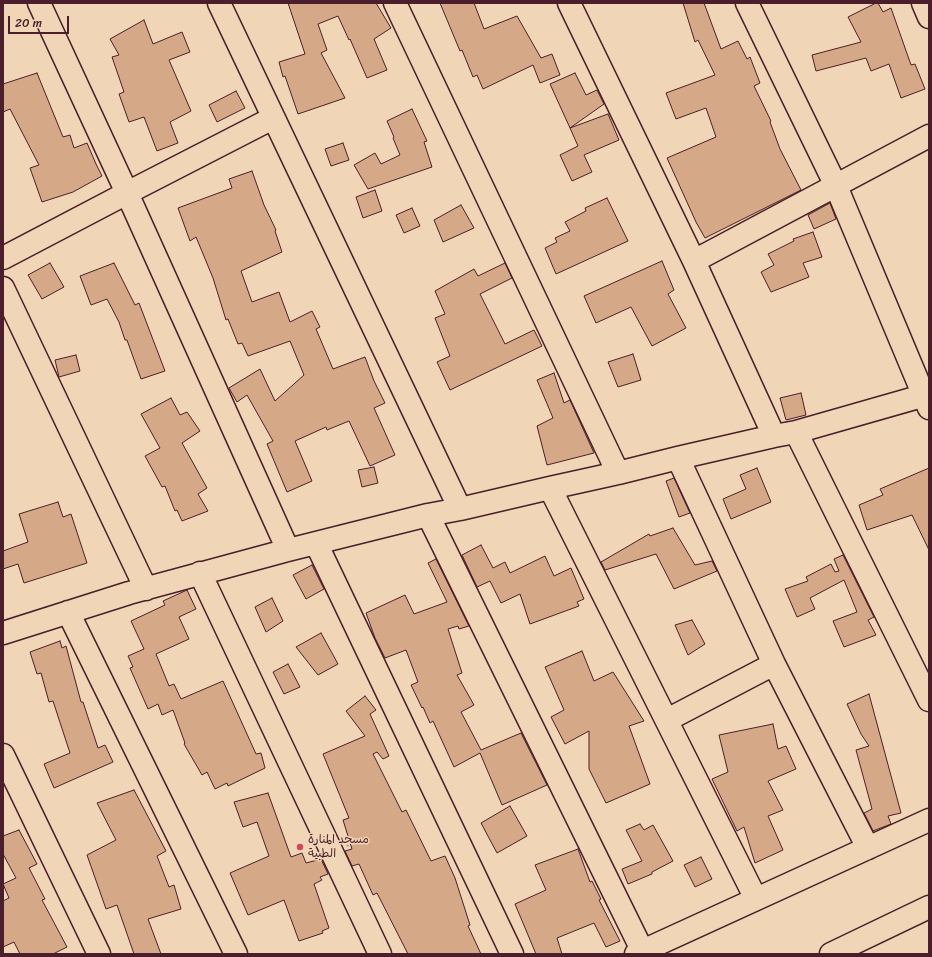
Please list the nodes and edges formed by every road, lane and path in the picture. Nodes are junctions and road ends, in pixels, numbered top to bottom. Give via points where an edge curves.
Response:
1 (39, 3) edge
2 (219, 3) edge
3 (395, 3) edge
4 (569, 3) edge
5 (747, 3) edge
6 (923, 3) edge
7 (929, 17) edge
8 (273, 118) junction
9 (929, 136) edge
10 (836, 186) junction
11 (127, 193) junction
12 (3, 258) edge
13 (694, 261) junction
14 (3, 288) edge
15 (927, 399) edge
16 (796, 432) junction
17 (774, 436) junction
18 (678, 458) junction
19 (618, 473) junction
20 (550, 488) junction
21 (460, 509) junction
22 (428, 515) junction
23 (316, 543) junction
24 (288, 550) junction
25 (200, 573) junction
26 (146, 589) junction
27 (68, 612) junction
28 (3, 633) edge
29 (774, 664) junction
30 (929, 700) edge
31 (667, 720) junction
32 (3, 755) edge
33 (929, 820) edge
34 (868, 848) junction
35 (756, 899) junction
36 (929, 907) edge
37 (641, 953) edge
38 (99, 954) edge
39 (236, 954) edge
40 (380, 954) edge
41 (512, 954) edge
42 (831, 954) edge

1 - 11 street
2 - 8 street
3 - 19 street
4 - 13 street
5 - 10 street
6 - 7 street
8 - 11 street
8 - 21 street
9 - 10 street
10 - 13 street
10 - 15 street
11 - 12 street
11 - 24 street
13 - 17 street
14 - 26 street
15 - 16 street
16 - 17 street
16 - 30 street
17 - 18 street
18 - 19 street
18 - 29 street
19 - 20 street
20 - 21 street
20 - 31 street
21 - 22 street
22 - 23 street
22 - 37 street
23 - 24 street
23 - 41 street
24 - 25 street
25 - 26 street
25 - 40 street
26 - 27 street
27 - 28 street
27 - 39 street
29 - 31 street
29 - 34 street
31 - 35 street
32 - 38 street
33 - 34 street
34 - 35 street
35 - 37 street
36 - 42 street

